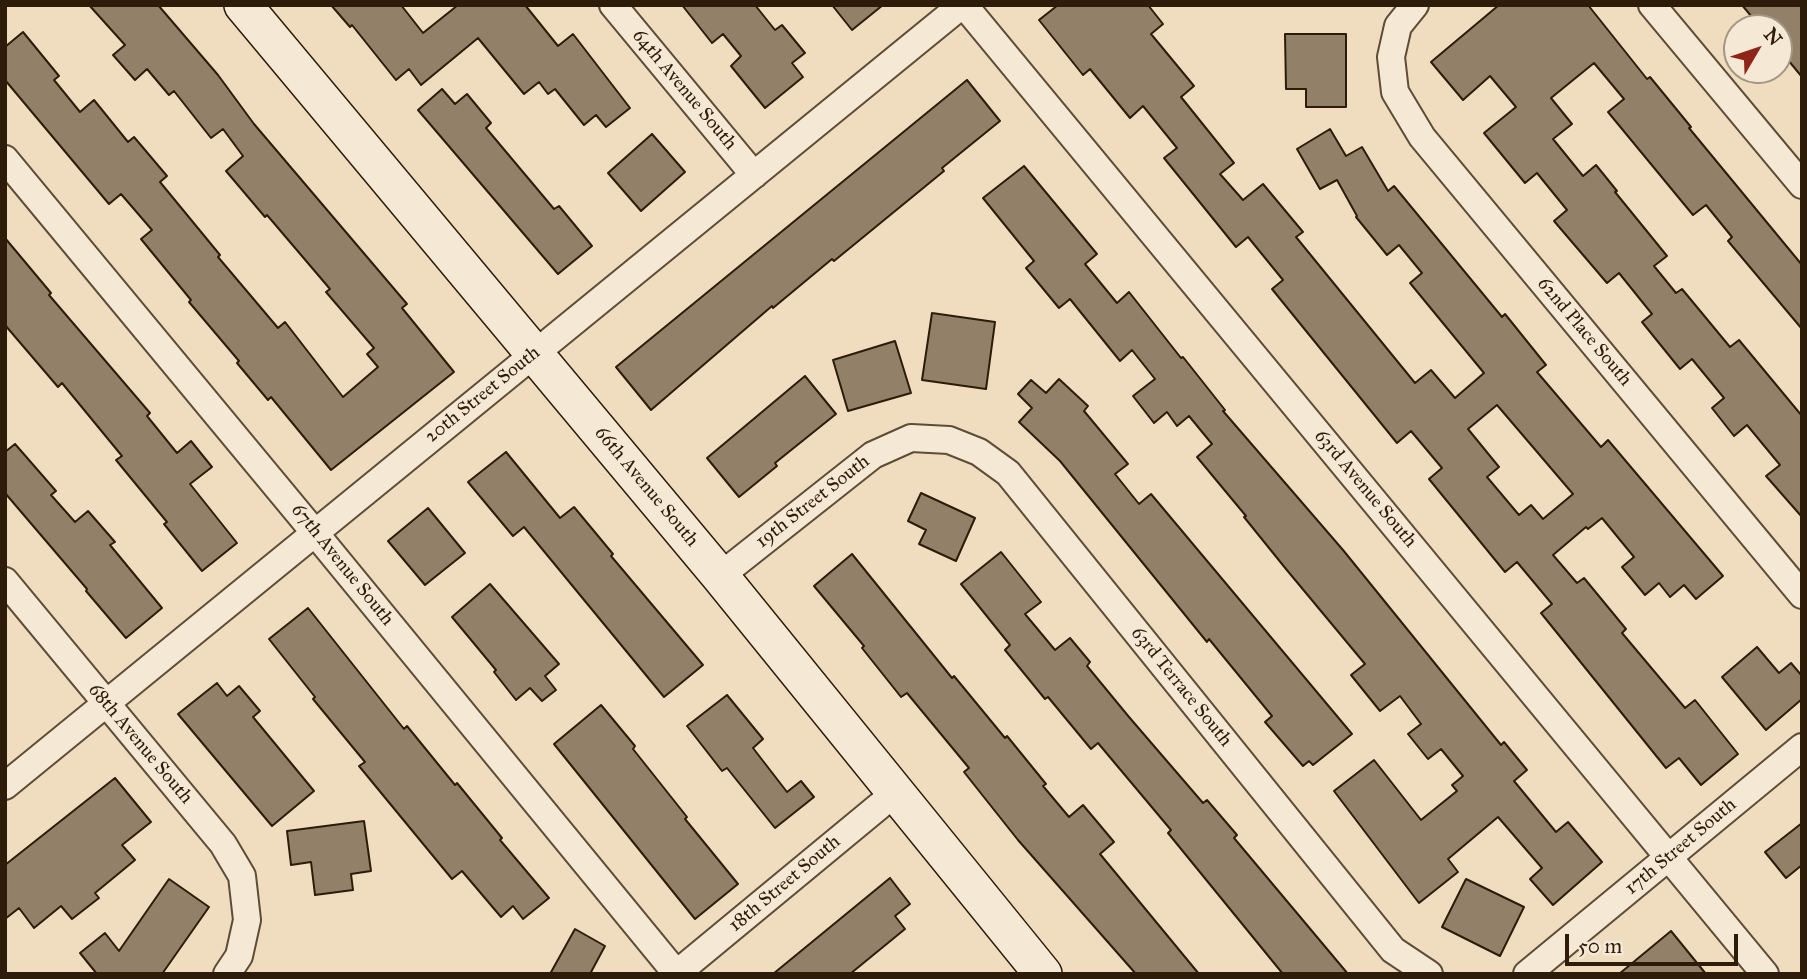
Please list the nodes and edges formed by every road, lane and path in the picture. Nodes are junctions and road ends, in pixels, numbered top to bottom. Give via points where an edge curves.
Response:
1 (243, 5) edge
2 (613, 5) edge
3 (963, 5) edge
4 (1415, 5) edge
5 (1652, 5) edge
6 (5, 159) edge
7 (754, 175) junction
8 (1802, 185) edge
9 (534, 354) junction
10 (911, 438) joint
11 (316, 533) junction
12 (720, 576) junction
13 (5, 581) edge
14 (1802, 595) edge
15 (107, 703) junction
16 (1802, 747) edge
17 (5, 786) edge
18 (895, 793) junction
19 (1670, 858) junction
20 (227, 974) edge
21 (676, 974) edge
22 (1043, 974) edge
23 (1429, 974) edge
24 (1527, 974) edge
25 (1765, 974) edge

1 - 9 street, 66th Avenue South
2 - 7 street, 64th Avenue South
3 - 7 street, 20th Street South
3 - 19 street, 63rd Avenue South
4 - 14 street, 62nd Place South via 1398,26 1391,57 1395,92 1422,137
5 - 8 street
6 - 11 street, 67th Avenue South
7 - 9 street, 20th Street South
9 - 11 street, 20th Street South
9 - 12 street, 66th Avenue South
10 - 12 street, 19th Street South via 873,454
10 - 23 street, 63rd Terrace South via 949,440 979,452 1008,473 1393,950
11 - 15 street, 20th Street South
11 - 21 street, 67th Avenue South
12 - 18 street, 66th Avenue South
13 - 15 street, 68th Avenue South
15 - 17 street, 20th Street South
15 - 20 street, 68th Avenue South via 223,844 242,876 247,920 239,956
16 - 19 street, 17th Street South
18 - 21 street, 18th Street South
18 - 22 street, 66th Avenue South
19 - 24 street, 17th Street South
19 - 25 street, 63rd Avenue South

